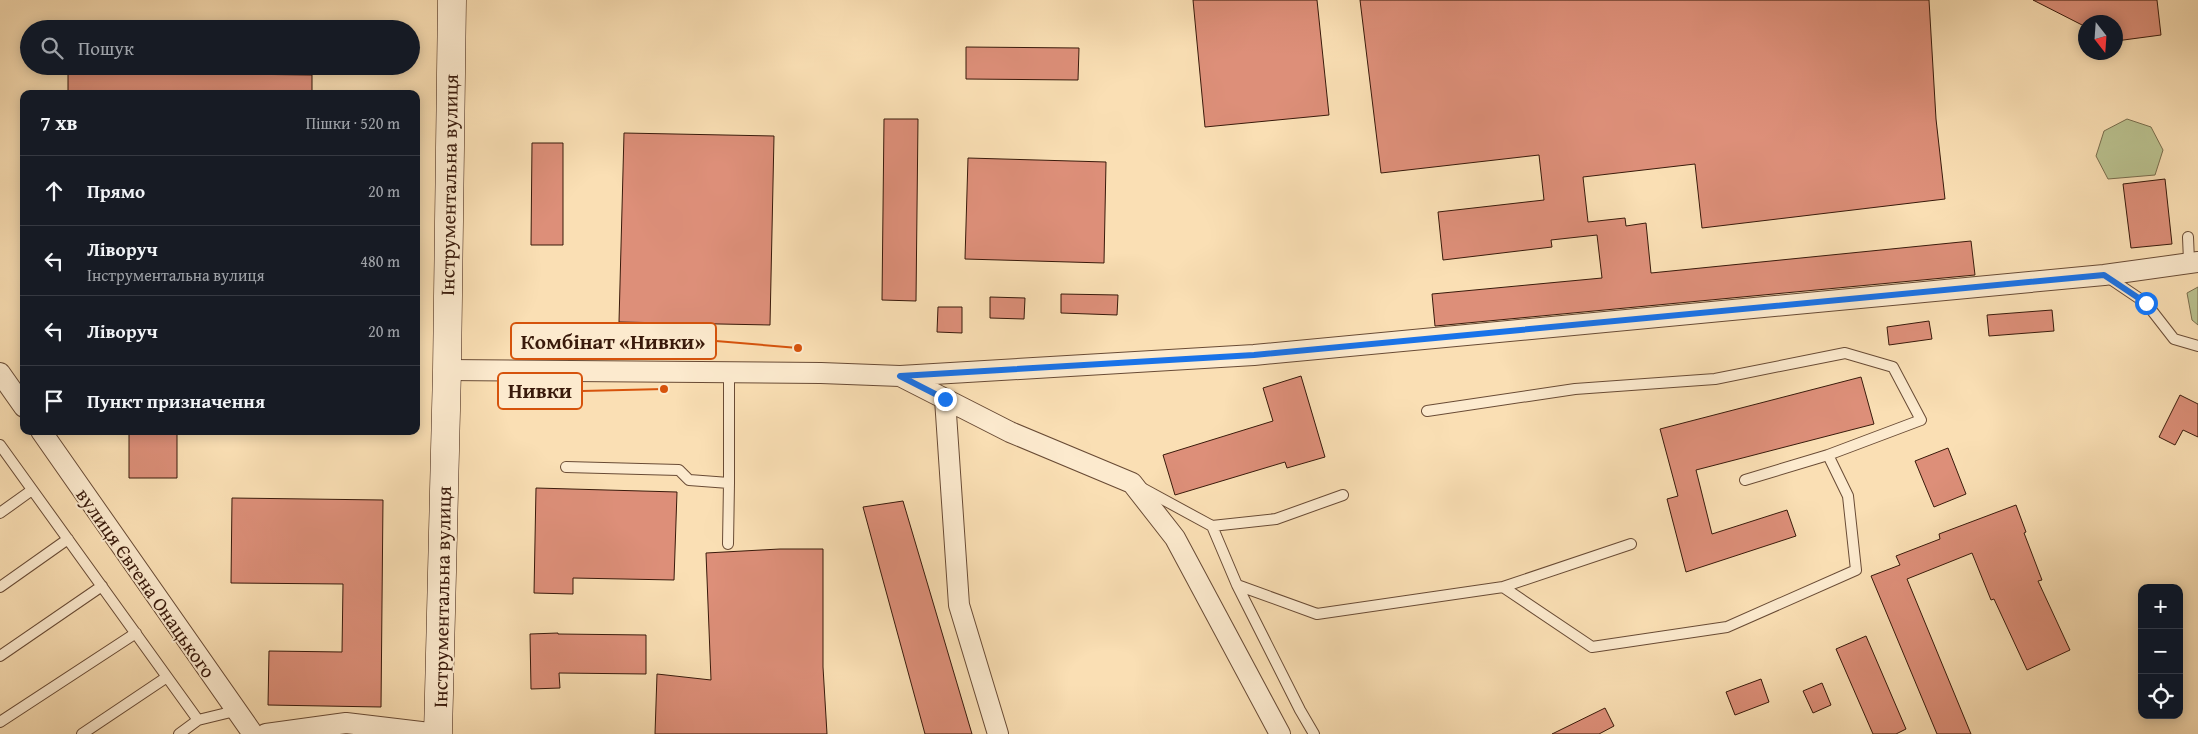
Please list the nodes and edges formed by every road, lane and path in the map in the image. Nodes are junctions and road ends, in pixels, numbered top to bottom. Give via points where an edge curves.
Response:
1 (452, 0) edge
2 (2188, 237) dead end
3 (2194, 262) edge
4 (2104, 275) junction
5 (2198, 346) edge
6 (447, 370) junction
7 (729, 372) junction
8 (0, 373) edge
9 (900, 376) junction
10 (945, 399) junction
11 (20, 401) edge
12 (1427, 411) dead end
13 (44, 435) edge
14 (0, 445) edge
15 (1828, 455) junction
16 (566, 466) dead end
17 (1745, 480) dead end
18 (729, 483) junction
19 (1132, 483) junction
20 (32, 490) junction
21 (1343, 494) dead end
22 (0, 513) edge
23 (1212, 526) junction
24 (68, 539) junction
25 (728, 544) dead end
26 (1631, 544) dead end
27 (102, 586) junction
28 (1237, 586) junction
29 (0, 587) edge
30 (1503, 587) junction
31 (136, 633) junction
32 (0, 656) edge
33 (167, 677) junction
34 (235, 711) junction
35 (198, 720) junction
36 (0, 722) edge
37 (82, 734) edge
38 (179, 734) edge
39 (253, 734) edge
40 (266, 734) edge
41 (438, 734) edge
42 (998, 734) edge
43 (1280, 734) edge
44 (1314, 734) edge

1 - 6 street, Інструментальна вулиця
2 - 3 lane
3 - 4 street
4 - 5 lane via 2146,303 2174,339
4 - 9 street via 1254,355
6 - 7 street
6 - 41 street, Інструментальна вулиця
7 - 9 street
7 - 18 lane
8 - 11 street
9 - 10 street
10 - 19 street via 1010,432
10 - 42 street via 959,605
12 - 15 lane via 1575,389 1715,379 1845,353 1893,367 1921,420
13 - 34 street, вулиця Євгена Онацького
14 - 20 lane
15 - 17 lane
15 - 30 lane via 1848,496 1856,570 1727,627 1592,647
16 - 18 lane via 679,470 689,480
18 - 25 lane
19 - 23 lane
19 - 43 street via 1175,538
20 - 22 lane
20 - 24 lane
21 - 23 lane via 1276,519
23 - 28 lane
24 - 27 lane
24 - 29 lane
26 - 30 lane
27 - 31 lane
27 - 32 lane
28 - 30 lane via 1316,614
28 - 44 lane
31 - 33 lane
31 - 36 lane
33 - 35 lane
33 - 37 lane
34 - 35 lane
34 - 39 street, вулиця Євгена Онацького
35 - 38 lane
40 - 41 street via 346,724

